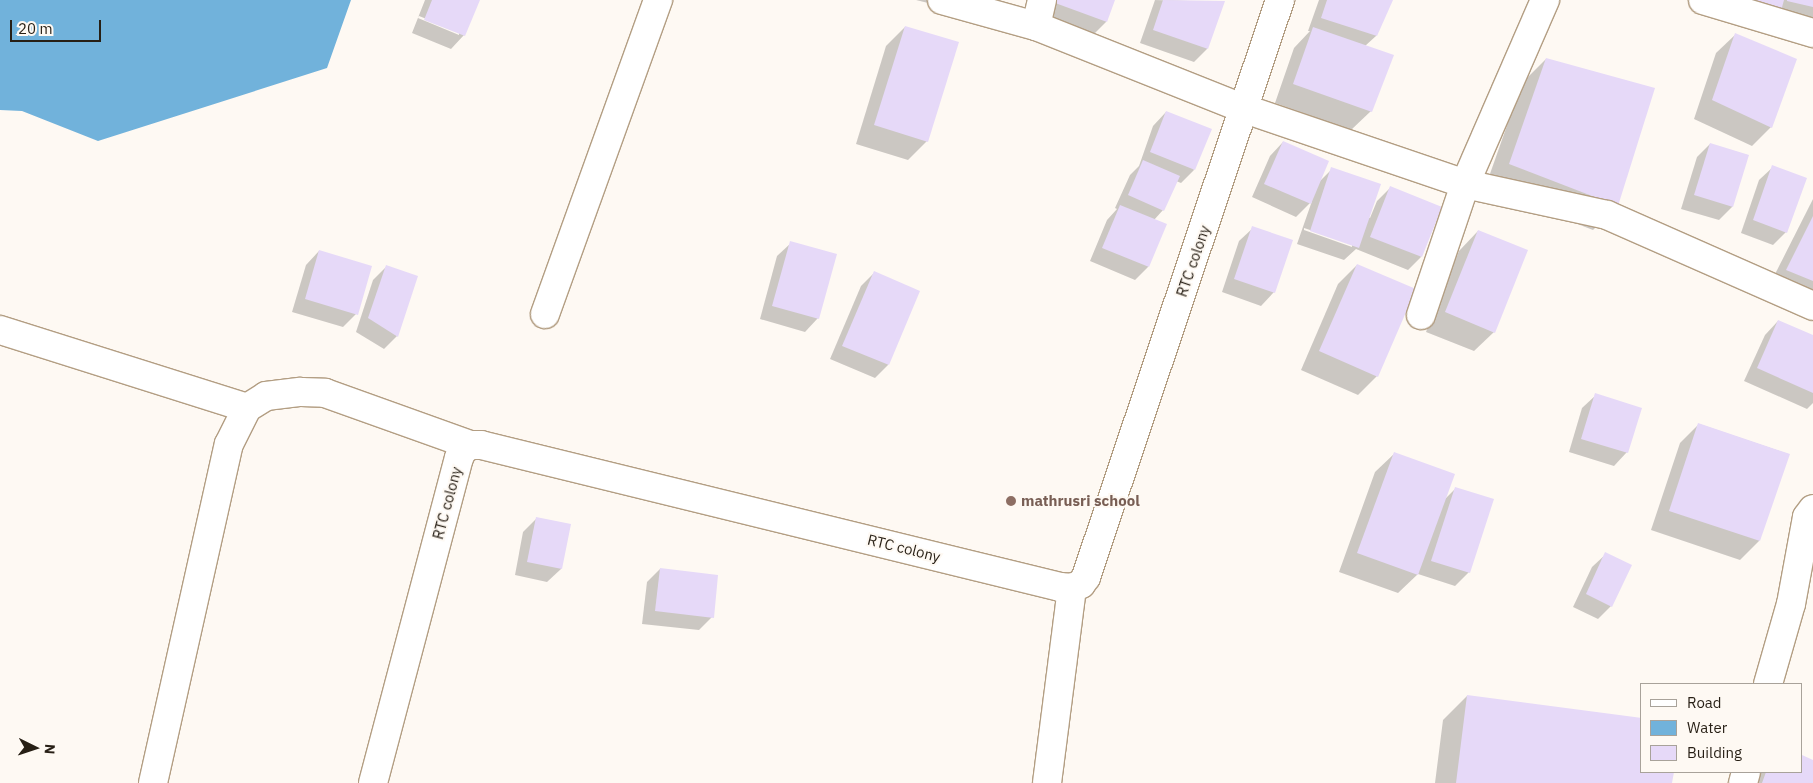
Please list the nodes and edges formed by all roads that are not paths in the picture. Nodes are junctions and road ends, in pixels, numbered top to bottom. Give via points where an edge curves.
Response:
1 (658, 0) edge
2 (942, 0) edge
3 (1042, 0) edge
4 (1280, 0) edge
5 (1545, 0) edge
6 (1703, 0) edge
7 (1036, 26) junction
8 (1813, 33) edge
9 (1245, 109) junction
10 (1465, 184) junction
11 (1813, 306) edge
12 (545, 314) dead end
13 (1421, 315) dead end
14 (0, 330) edge
15 (247, 408) junction
16 (470, 445) junction
17 (1813, 509) edge
18 (1072, 588) junction
19 (1768, 683) edge
20 (153, 783) edge
21 (373, 783) edge
22 (1048, 783) edge

1 - 12 street
2 - 7 street
3 - 7 street
4 - 9 street, RTC colony
5 - 10 street
6 - 8 street
7 - 9 street
9 - 10 street
9 - 18 street, RTC colony via 1086,578
10 - 11 street via 1607,215
10 - 13 street
14 - 15 street
15 - 16 street via 266,396 301,392 325,394
15 - 20 street via 229,444
16 - 18 street, RTC colony via 481,445
16 - 21 street, RTC colony via 459,458
17 - 19 street via 1807,517 1791,604
18 - 22 street

